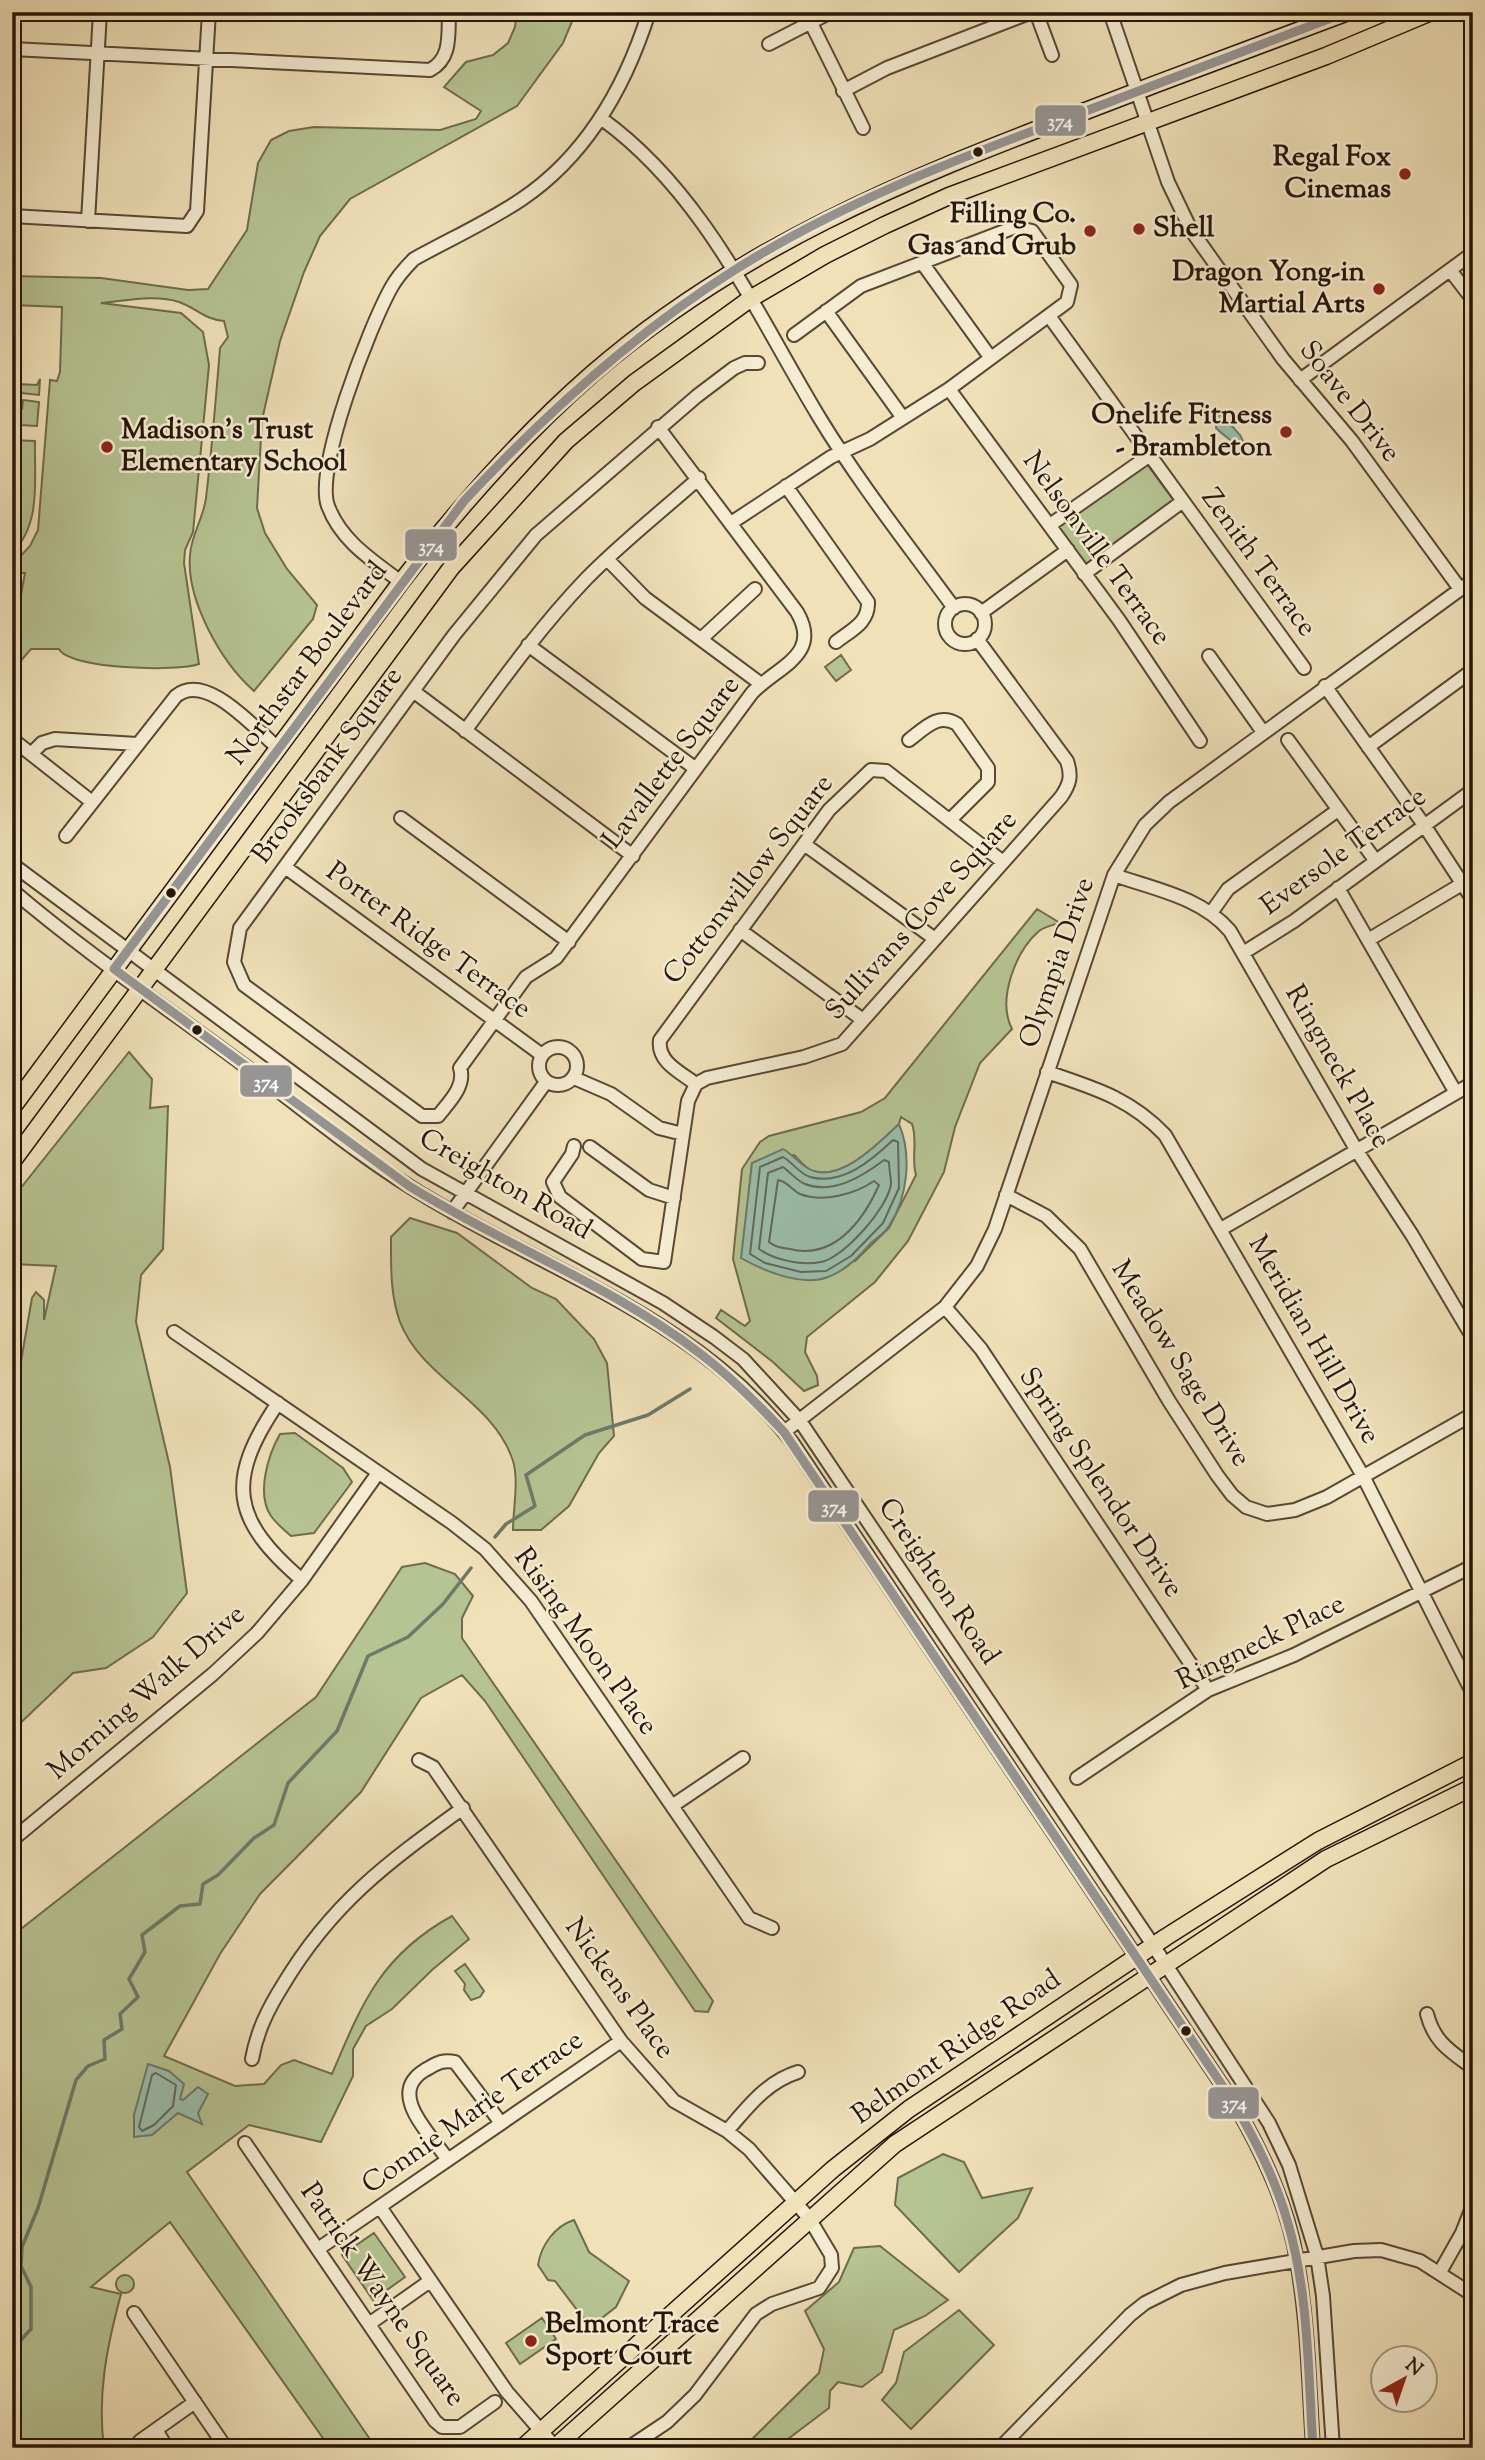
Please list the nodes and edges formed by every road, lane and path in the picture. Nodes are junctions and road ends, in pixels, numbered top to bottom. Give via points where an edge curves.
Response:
1 (100, 12) edge
2 (209, 12) edge
3 (449, 12) edge
4 (649, 12) edge
5 (831, 12) edge
6 (1034, 12) edge
7 (1110, 12) edge
8 (1348, 12) edge
9 (1431, 12) edge
10 (811, 23) junction
11 (769, 44) dead end
12 (12, 49) edge
13 (97, 51) junction
14 (1052, 55) dead end
15 (206, 58) junction
16 (844, 90) junction
17 (1138, 91) junction
18 (602, 119) junction
19 (1148, 123) junction
20 (863, 128) dead end
21 (12, 216) edge
22 (88, 220) junction
23 (1473, 253) edge
24 (923, 264) junction
25 (1450, 270) junction
26 (733, 271) junction
27 (750, 299) junction
28 (1473, 300) edge
29 (826, 311) junction
30 (1049, 316) junction
31 (794, 335) dead end
32 (990, 357) junction
33 (758, 363) dead end
34 (1300, 380) junction
35 (949, 389) junction
36 (903, 418) junction
37 (658, 427) junction
38 (842, 453) junction
39 (1150, 455) junction
40 (699, 478) junction
41 (786, 486) junction
42 (1183, 501) junction
43 (731, 523) junction
44 (1050, 525) junction
45 (1068, 550) junction
46 (607, 559) junction
47 (1084, 574) junction
48 (1473, 580) edge
49 (401, 582) junction
50 (755, 589) dead end
51 (1460, 589) junction
52 (954, 608) junction
53 (981, 613) junction
54 (701, 639) junction
55 (977, 639) junction
56 (836, 642) dead end
57 (528, 645) junction
58 (1209, 656) dead end
59 (1304, 668) dead end
60 (1473, 670) edge
61 (761, 684) junction
62 (1325, 686) junction
63 (413, 691) junction
64 (465, 731) junction
65 (1263, 732) junction
66 (12, 739) edge
67 (909, 740) dead end
68 (1288, 740) dead end
69 (1200, 741) dead end
70 (138, 744) junction
71 (1368, 747) junction
72 (278, 748) junction
73 (31, 754) junction
74 (696, 769) junction
75 (1473, 790) edge
76 (92, 802) junction
77 (1338, 810) junction
78 (401, 818) dead end
79 (951, 819) junction
80 (1424, 825) junction
81 (66, 836) dead end
82 (804, 844) junction
83 (633, 856) junction
84 (1375, 860) junction
85 (1003, 862) junction
86 (12, 864) edge
87 (285, 867) junction
88 (1114, 875) junction
89 (1462, 884) junction
90 (1338, 888) junction
91 (12, 890) edge
92 (1473, 901) edge
93 (1211, 913) junction
94 (740, 930) junction
95 (934, 939) junction
96 (1368, 940) junction
97 (569, 942) junction
98 (127, 951) junction
99 (1243, 953) junction
100 (114, 969) junction
101 (154, 971) junction
102 (141, 989) junction
103 (863, 1020) junction
104 (495, 1021) junction
105 (542, 1055) junction
106 (1047, 1072) junction
107 (573, 1078) junction
108 (546, 1082) junction
109 (1473, 1083) edge
110 (696, 1084) junction
111 (1456, 1093) junction
112 (12, 1108) edge
113 (683, 1134) junction
114 (574, 1146) dead end
115 (590, 1147) dead end
116 (1357, 1151) junction
117 (12, 1162) edge
118 (464, 1194) junction
119 (1006, 1195) junction
120 (674, 1198) junction
121 (452, 1212) junction
122 (1221, 1229) junction
123 (945, 1307) junction
124 (174, 1332) dead end
125 (1473, 1338) edge
126 (278, 1403) junction
127 (1473, 1414) edge
128 (800, 1421) junction
129 (784, 1432) junction
130 (378, 1473) junction
131 (1363, 1476) junction
132 (1473, 1566) edge
133 (302, 1580) junction
134 (1422, 1591) junction
135 (1208, 1690) junction
136 (1473, 1694) edge
137 (743, 1758) dead end
138 (419, 1760) dead end
139 (1473, 1762) edge
140 (1077, 1778) dead end
141 (1473, 1787) edge
142 (672, 1807) junction
143 (463, 1808) junction
144 (12, 1840) edge
145 (772, 1928) dead end
146 (1153, 1945) junction
147 (1136, 1957) junction
148 (1165, 1963) junction
149 (1147, 1975) junction
150 (1427, 2014) dead end
151 (621, 2041) junction
152 (252, 2059) dead end
153 (1473, 2068) edge
154 (798, 2072) dead end
155 (501, 2123) junction
156 (727, 2131) junction
157 (245, 2143) dead end
158 (448, 2160) junction
159 (796, 2202) junction
160 (1473, 2205) edge
161 (380, 2207) junction
162 (809, 2218) junction
163 (318, 2249) junction
164 (1317, 2256) junction
165 (1297, 2260) junction
166 (1440, 2272) junction
167 (430, 2281) junction
168 (1473, 2295) edge
169 (134, 2313) dead end
170 (369, 2324) junction
171 (195, 2402) junction
172 (495, 2402) dead end
173 (156, 2430) junction
174 (541, 2430) junction
175 (140, 2441) dead end
176 (555, 2447) edge
177 (167, 2448) edge
178 (226, 2448) edge
179 (522, 2448) edge
180 (628, 2448) edge
181 (1000, 2448) edge
182 (1313, 2448) edge
183 (1333, 2448) edge

1 - 13 street
2 - 15 street
3 - 15 street via 447,50 442,63 430,70
4 - 18 street via 632,61
5 - 10 street
6 - 14 street
6 - 16 street via 887,68
7 - 17 street, Soave Drive
8 - 17 main road, Northstar Boulevard
9 - 19 main road, Northstar Boulevard
10 - 11 street
10 - 16 street
12 - 13 street
13 - 15 street
13 - 22 street
15 - 22 street via 194,219 179,227
16 - 20 street
17 - 19 street, Soave Drive
17 - 26 main road, Northstar Boulevard via 888,188 815,223
18 - 26 street via 660,168
18 - 49 street via 535,189 414,260 401,272 384,304 335,429 326,490 327,504 349,542
19 - 27 main road, Northstar Boulevard via 939,201 825,255
19 - 34 street, Soave Drive via 1168,183 1191,230
21 - 22 street
23 - 25 street
24 - 29 street via 861,286
24 - 30 street via 1025,227 1071,285 1067,302
24 - 32 street
25 - 28 street
25 - 34 street
26 - 27 street
26 - 49 main road, Northstar Boulevard via 593,373 524,437 464,501
27 - 38 street
27 - 101 main road, Northstar Boulevard via 666,358 566,441 484,528
29 - 31 street
29 - 36 street
30 - 32 street
30 - 39 street, Zenith Terrace
32 - 35 street
33 - 37 street, Brooksbank Square via 734,368
34 - 51 street, Soave Drive via 1352,441
35 - 36 street
35 - 44 street, Nelsonville Terrace
36 - 38 street
37 - 40 street, Lavallette Square
37 - 63 street, Brooksbank Square via 536,535
38 - 41 street
38 - 52 street
39 - 42 street, Zenith Terrace
39 - 44 street
40 - 43 street, Lavallette Square
40 - 46 street
41 - 43 street
41 - 56 street via 868,602 864,621
42 - 47 street
42 - 59 street, Zenith Terrace
43 - 61 street, Lavallette Square via 806,626 801,650
44 - 45 street, Nelsonville Terrace
45 - 47 street, Nelsonville Terrace
45 - 53 street
46 - 54 street via 645,598
46 - 57 street
47 - 69 street, Nelsonville Terrace
48 - 51 street, Olympia Drive
49 - 72 main road, Northstar Boulevard
50 - 54 street
51 - 62 street, Olympia Drive
52 - 53 street via 972,605
52 - 55 street via 945,626 951,638 964,643
53 - 55 street via 985,624
54 - 61 street
55 - 85 street, Sullivans Cove Square via 1071,772 1061,797
57 - 64 street
57 - 74 street
58 - 65 street
60 - 71 street
61 - 74 street, Lavallette Square
62 - 65 street, Olympia Drive
62 - 71 street
63 - 64 street
63 - 87 street, Brooksbank Square
64 - 83 street
65 - 88 street, Olympia Drive via 1153,817
66 - 73 street
67 - 79 street via 936,720 950,719 988,768 988,782
68 - 77 street
70 - 72 street via 176,696 199,687 213,693
70 - 73 street via 55,739
70 - 76 street
71 - 80 street
72 - 98 main road, Northstar Boulevard
73 - 76 street
74 - 83 street, Lavallette Square
75 - 80 street, Eversole Terrace
76 - 81 street
77 - 84 street
77 - 93 street via 1228,890
78 - 97 street
79 - 82 street, Cottonwillow Square via 886,771 872,770 842,794
79 - 85 street, Cottonwillow Square
80 - 84 street, Eversole Terrace
80 - 89 street
82 - 94 street, Cottonwillow Square
82 - 95 street
83 - 97 street, Lavallette Square
84 - 90 street, Eversole Terrace
85 - 95 street, Sullivans Cove Square
86 - 98 street, Creighton Road
87 - 104 street, Porter Ridge Terrace
87 - 104 street, Brooksbank Square via 240,928 234,962 238,974 244,985 411,1108 422,1116 438,1116 460,1087 460,1068
88 - 93 street, Ringneck Place via 1191,901
88 - 106 street, Olympia Drive
89 - 92 street
89 - 96 street
90 - 96 street
90 - 99 street, Eversole Terrace
91 - 100 street, Creighton Road
93 - 99 street, Ringneck Place via 1230,931
94 - 103 street
94 - 110 street, Cottonwillow Square via 660,1040 666,1062
95 - 103 street, Sullivans Cove Square
96 - 111 street
97 - 104 street, Lavallette Square via 556,958 531,971
98 - 100 main road, Northstar Boulevard
98 - 101 street, Creighton Road
99 - 116 street, Ringneck Place
100 - 102 street, Creighton Road
100 - 112 main road, Northstar Boulevard
101 - 102 main road, Northstar Boulevard
101 - 118 street, Creighton Road
102 - 117 main road, Northstar Boulevard
102 - 121 street, Creighton Road
103 - 110 street, Sullivans Cove Square via 842,1044 829,1050
104 - 105 street, Porter Ridge Terrace
105 - 107 street via 555,1047 569,1051 577,1063
105 - 108 street via 539,1069
106 - 119 street, Olympia Drive
106 - 122 street, Meridian Hill Drive via 1121,1099 1151,1121 1177,1154
107 - 108 street via 561,1086
107 - 113 street via 611,1094 659,1128
108 - 118 street
109 - 111 street
110 - 113 street
111 - 116 street
113 - 120 street
114 - 120 street via 553,1182 559,1197 642,1259 664,1262
115 - 120 street via 649,1190
116 - 122 street
116 - 125 street, Ringneck Place
118 - 121 street
118 - 128 street, Creighton Road via 691,1321 743,1359
119 - 123 street, Olympia Drive via 982,1257
119 - 131 street, Meadow Sage Drive via 1046,1216 1080,1249 1169,1401 1238,1501 1257,1511 1282,1514 1327,1497
121 - 129 street, Creighton Road via 654,1319 707,1355 751,1394
122 - 131 street, Meridian Hill Drive
123 - 128 street, Olympia Drive
123 - 135 street, Spring Splendor Drive via 981,1349
124 - 126 street, Rising Moon Place
126 - 130 street, Rising Moon Place
126 - 133 street via 250,1448 243,1496 250,1522 268,1550
127 - 131 street, Meadow Sage Drive
128 - 129 street, Olympia Drive
128 - 146 street, Creighton Road
129 - 147 street, Creighton Road
130 - 133 street, Morning Walk Drive
130 - 142 street, Rising Moon Place via 452,1523 514,1578
131 - 134 street, Meridian Hill Drive
132 - 134 street, Ringneck Place
133 - 144 street, Morning Walk Drive via 257,1633 213,1674
134 - 135 street, Ringneck Place via 1294,1655
134 - 136 street, Meridian Hill Drive
135 - 140 street, Ringneck Place
137 - 142 street
138 - 143 street, Nickens Place via 433,1767
139 - 146 main road, Belmont Ridge Road via 1318,1841
141 - 148 main road, Belmont Ridge Road via 1326,1859
142 - 145 street, Rising Moon Place via 749,1919
143 - 151 street, Nickens Place
143 - 152 street via 384,1864 327,1921 298,1959 256,2033
146 - 147 main road, Belmont Ridge Road
146 - 148 street, Creighton Road
147 - 149 street, Creighton Road
147 - 159 main road, Belmont Ridge Road via 892,2121
148 - 149 main road, Belmont Ridge Road
148 - 164 street, Creighton Road via 1269,2123 1289,2165
149 - 162 main road, Belmont Ridge Road via 895,2144
149 - 165 street, Creighton Road via 1254,2137
150 - 153 street via 1439,2043
151 - 155 street, Connie Marie Terrace
151 - 156 street, Nickens Place via 674,2101
154 - 156 street via 757,2095
155 - 158 street, Connie Marie Terrace
155 - 158 street via 455,2062 442,2060 415,2077 407,2088 409,2103
156 - 159 street, Nickens Place
157 - 163 street, Patrick Wayne Square
158 - 161 street, Connie Marie Terrace
159 - 162 street, Nickens Place
159 - 174 main road, Belmont Ridge Road
160 - 166 street
161 - 163 street, Connie Marie Terrace
161 - 167 street
162 - 176 main road, Belmont Ridge Road
162 - 180 street, Nickens Place via 831,2255 827,2279 819,2288 763,2308 695,2395 667,2422
163 - 170 street, Patrick Wayne Square
164 - 165 street
164 - 166 street via 1381,2250
164 - 183 street, Creighton Road
165 - 181 street via 1181,2285 1144,2303
165 - 182 street, Creighton Road
166 - 168 street
167 - 170 street
167 - 174 street via 507,2392
169 - 171 street
170 - 172 street, Patrick Wayne Square via 442,2427 460,2427
171 - 173 street
171 - 178 street
173 - 175 street
173 - 177 street
174 - 176 street
174 - 179 main road, Belmont Ridge Road

